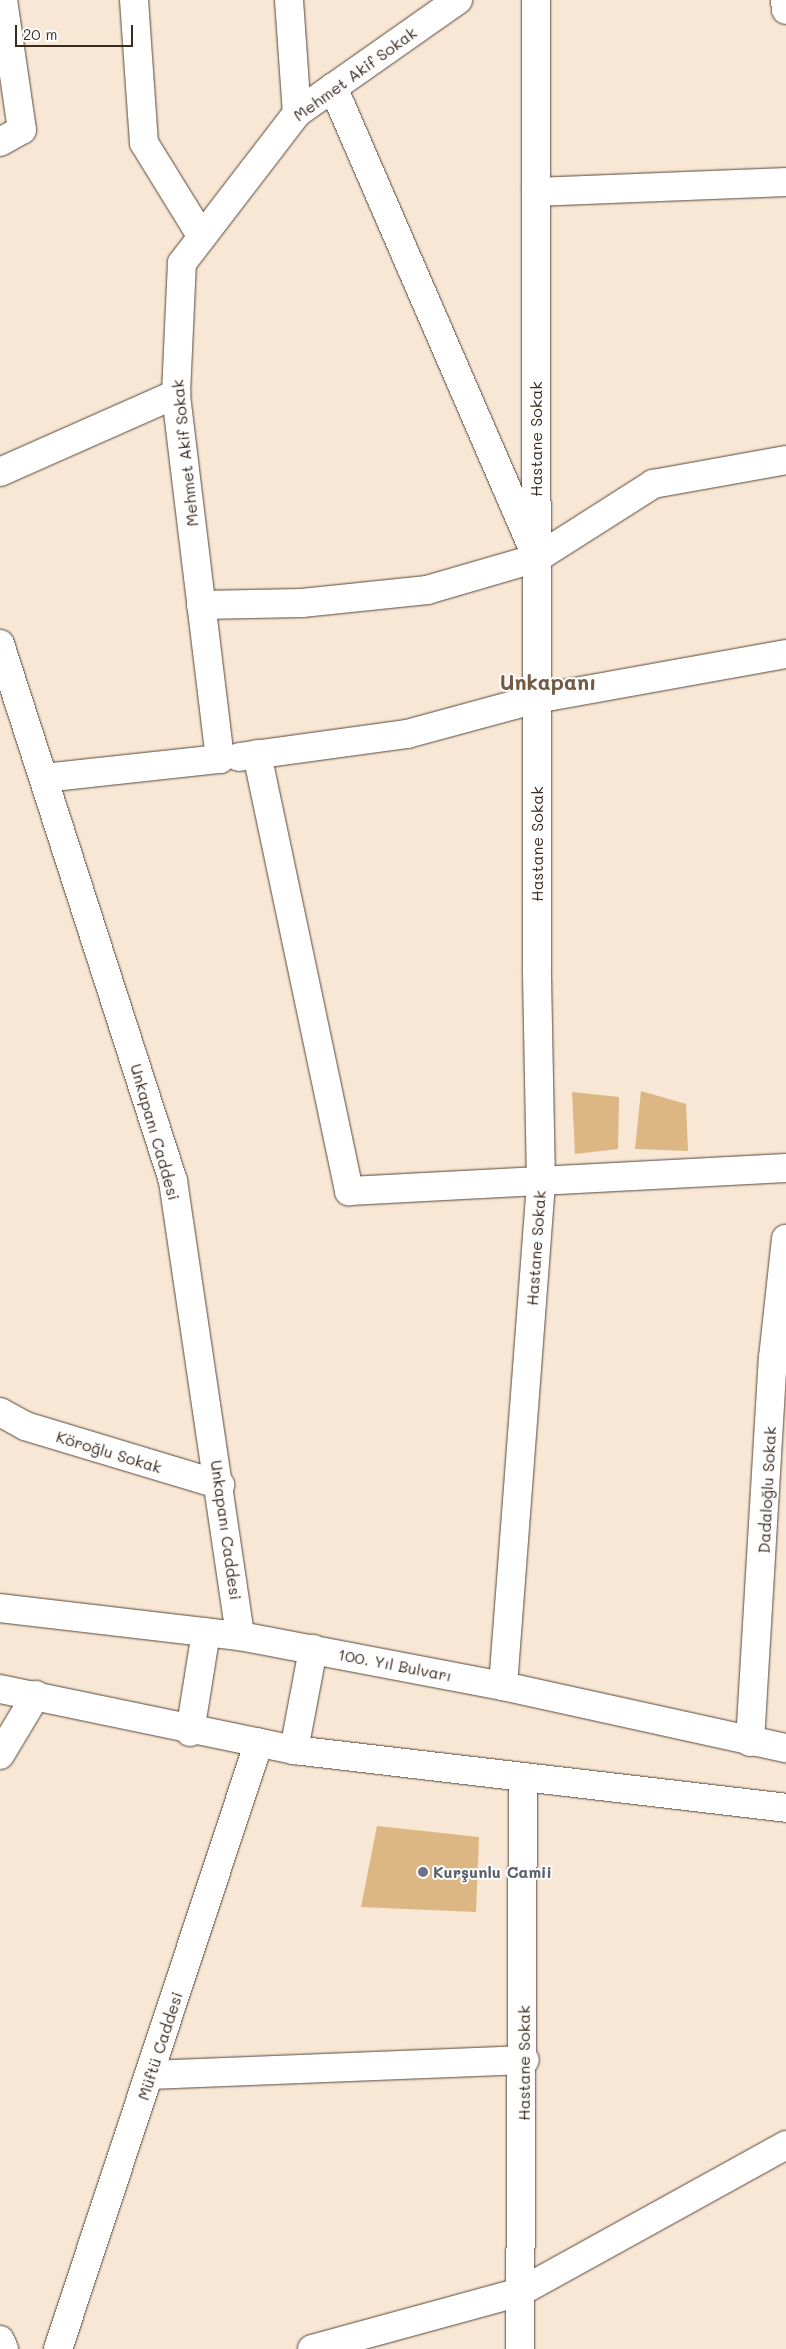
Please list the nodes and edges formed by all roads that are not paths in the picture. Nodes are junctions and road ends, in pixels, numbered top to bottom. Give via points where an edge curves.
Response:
1 (3, 0) edge
2 (134, 0) edge
3 (289, 0) edge
4 (458, 0) edge
5 (536, 0) edge
6 (785, 0) edge
7 (786, 10) edge
8 (333, 87) junction
9 (296, 113) junction
10 (0, 142) edge
11 (786, 182) edge
12 (536, 192) junction
13 (202, 237) junction
14 (176, 394) junction
15 (786, 460) edge
16 (0, 472) edge
17 (537, 558) junction
18 (201, 605) junction
19 (0, 644) edge
20 (786, 654) edge
21 (536, 699) junction
22 (256, 754) junction
23 (220, 759) junction
24 (44, 778) junction
25 (786, 1168) edge
26 (542, 1184) junction
27 (786, 1238) edge
28 (0, 1412) edge
29 (220, 1485) junction
30 (0, 1608) edge
31 (206, 1632) junction
32 (240, 1636) junction
33 (314, 1650) junction
34 (503, 1686) junction
35 (0, 1689) edge
36 (36, 1695) junction
37 (190, 1732) junction
38 (259, 1742) junction
39 (750, 1742) junction
40 (786, 1748) edge
41 (294, 1750) junction
42 (0, 1755) edge
43 (523, 1778) junction
44 (786, 1808) edge
45 (524, 2060) junction
46 (151, 2076) junction
47 (786, 2145) edge
48 (520, 2292) junction
49 (0, 2340) edge
50 (4, 2349) edge
51 (58, 2349) edge
52 (312, 2349) edge
53 (520, 2349) edge

1 - 10 street via 22,130
2 - 13 street via 144,143
3 - 9 street
4 - 8 street, Mehmet Akif Sokak
5 - 12 street, Hastane Sokak
6 - 7 street
8 - 9 street, Mehmet Akif Sokak
8 - 17 street
9 - 13 street, Mehmet Akif Sokak
11 - 12 street
12 - 17 street, Hastane Sokak
13 - 14 street, Mehmet Akif Sokak via 182,263
14 - 16 street
14 - 18 street, Mehmet Akif Sokak
15 - 17 street via 653,484
17 - 18 street via 427,590 302,603
17 - 21 street, Hastane Sokak
18 - 23 street, Mehmet Akif Sokak
19 - 24 street, Unkapanı Caddesi
20 - 21 street
21 - 22 street via 407,734
21 - 26 street, Hastane Sokak
22 - 23 street
22 - 26 street via 349,1191
23 - 24 street
24 - 29 street, Unkapanı Caddesi via 173,1181
25 - 26 street
26 - 34 street, Hastane Sokak
27 - 39 street, Dadaloğlu Sokak via 774,1358
28 - 29 street, Köroğlu Sokak via 24,1426
29 - 32 street, Unkapanı Caddesi
30 - 31 street, 100. Yıl Bulvarı
31 - 32 street, 100. Yıl Bulvarı
31 - 37 street
32 - 33 street, 100. Yıl Bulvarı
33 - 34 street, 100. Yıl Bulvarı
33 - 41 street
34 - 39 street, 100. Yıl Bulvarı
35 - 36 street
36 - 37 street
36 - 42 street
37 - 38 street
38 - 41 street
38 - 46 street, Müftü Caddesi
39 - 40 street, 100. Yıl Bulvarı
41 - 43 street
43 - 44 street
43 - 45 street, Hastane Sokak
45 - 46 street
45 - 48 street, Hastane Sokak
46 - 51 street, Müftü Caddesi
47 - 48 street
48 - 52 street
48 - 53 street, Hastane Sokak
49 - 50 street

